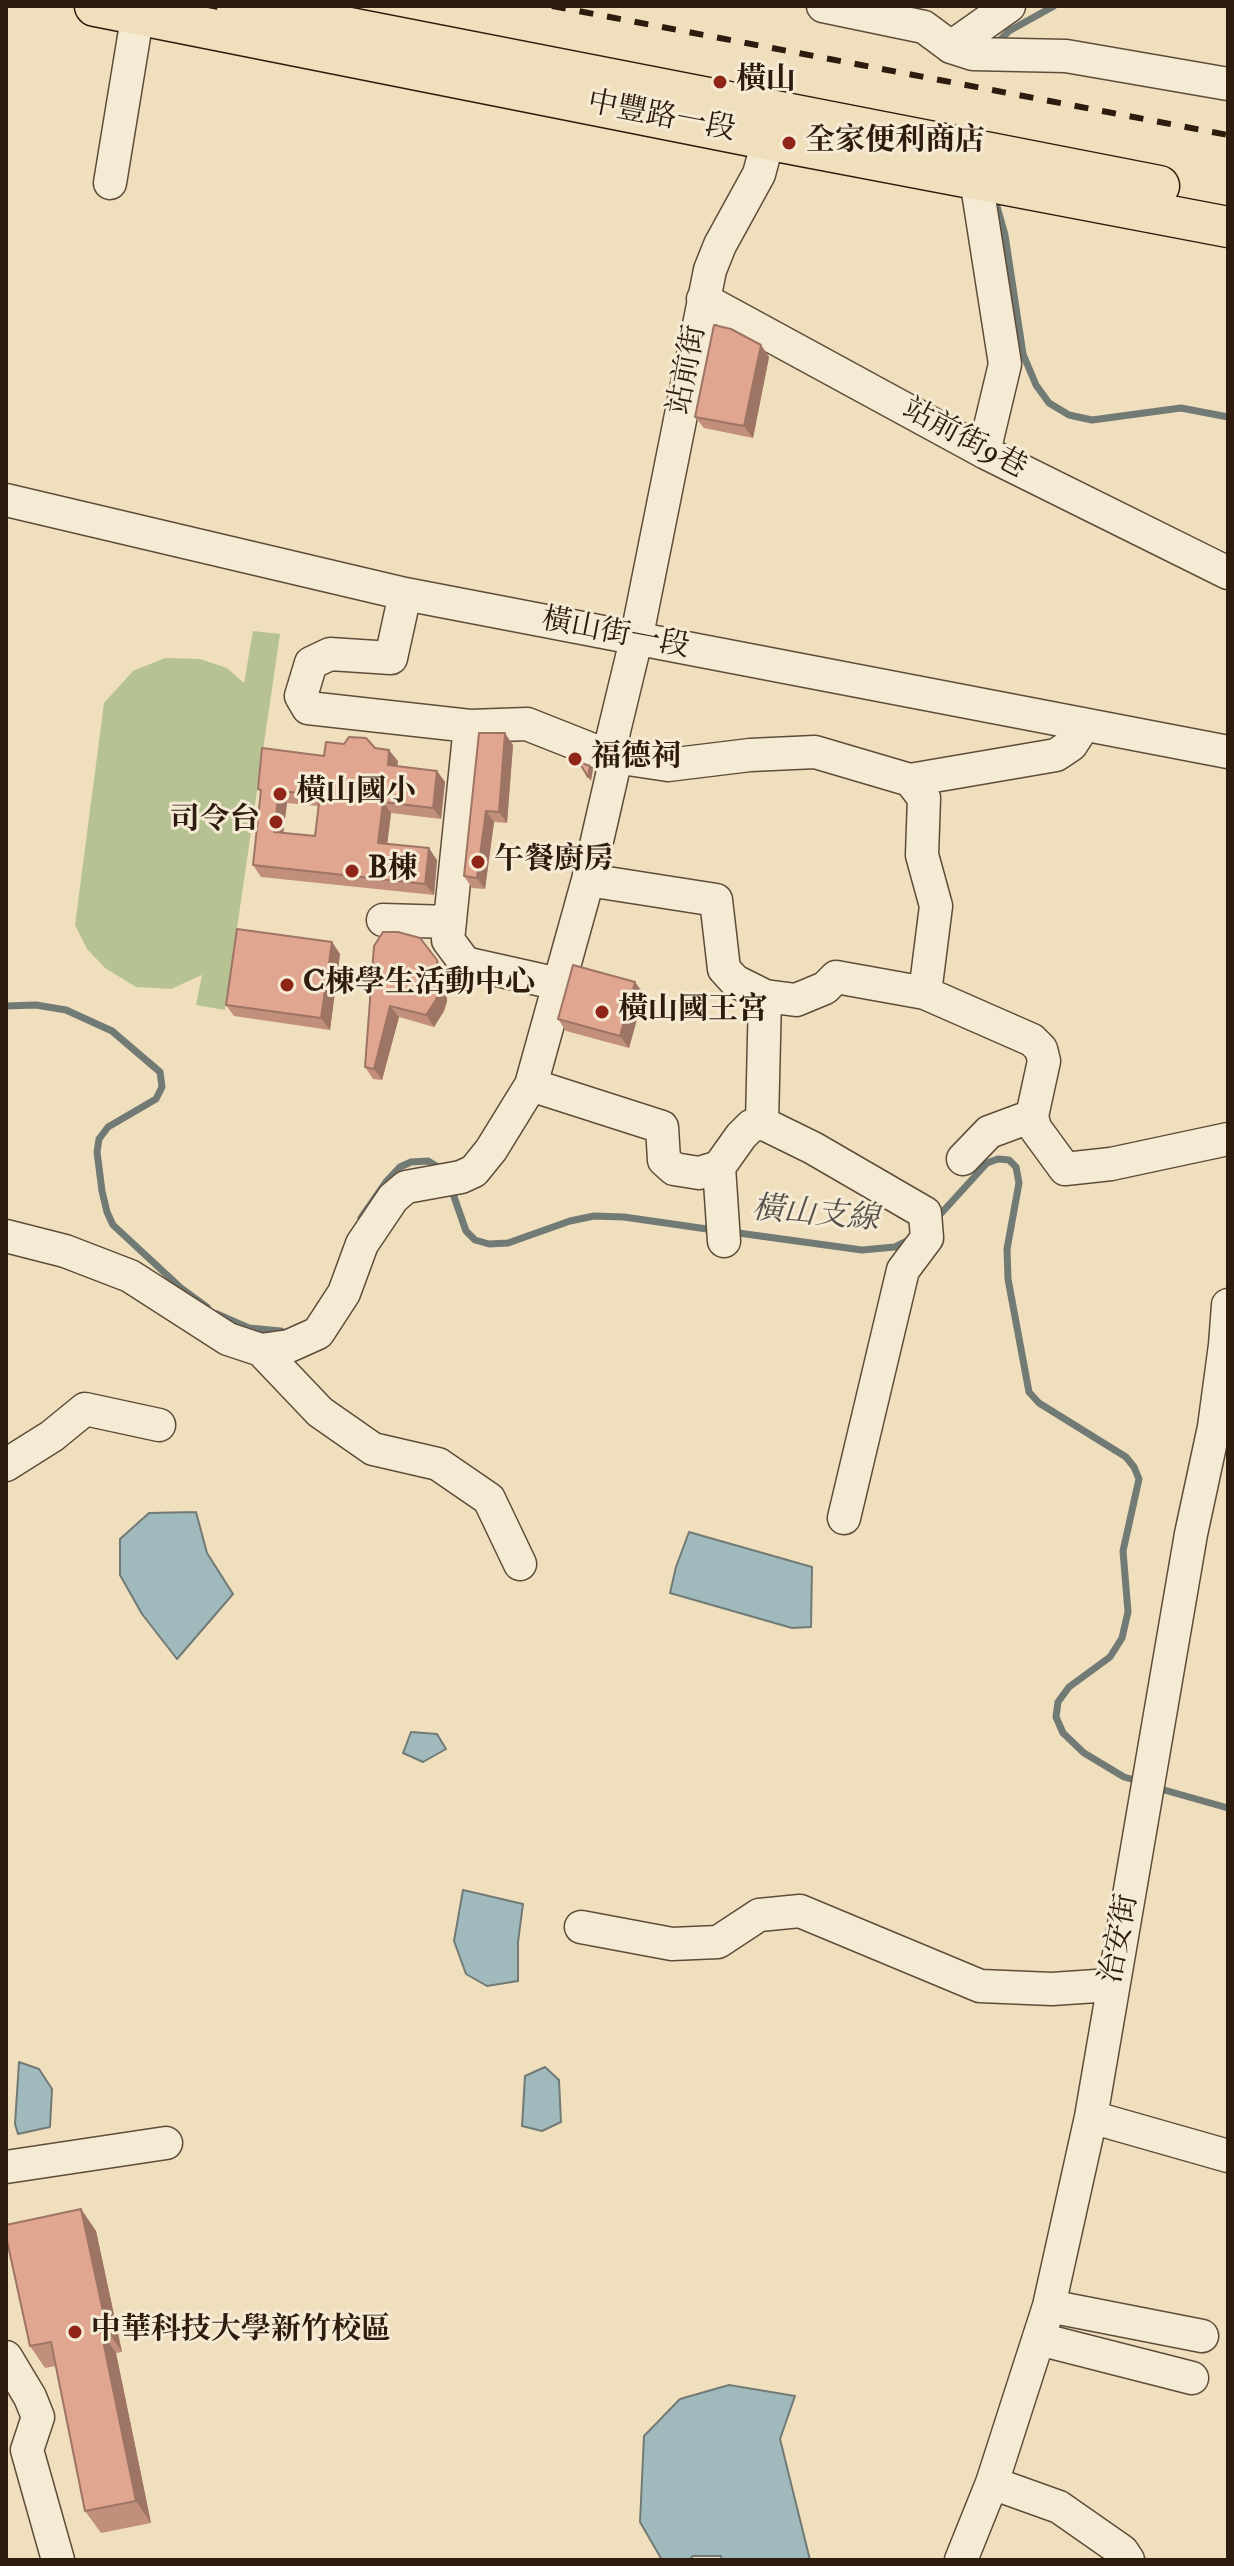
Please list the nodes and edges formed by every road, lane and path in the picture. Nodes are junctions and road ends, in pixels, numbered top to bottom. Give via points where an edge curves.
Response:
1 (95, 6) edge
2 (237, 6) edge
3 (823, 6) edge
4 (1009, 6) edge
5 (138, 11) edge
6 (951, 47) junction
7 (1228, 84) edge
8 (772, 125) junction
9 (976, 179) junction
10 (110, 183) dead end
11 (1228, 199) edge
12 (1228, 227) edge
13 (703, 299) junction
14 (984, 452) junction
15 (6, 500) edge
16 (1228, 573) edge
17 (405, 594) junction
18 (636, 640) junction
19 (1084, 725) junction
20 (470, 726) junction
21 (1228, 752) edge
22 (608, 756) junction
23 (910, 780) junction
24 (588, 880) junction
25 (383, 920) dead end
26 (450, 922) junction
27 (559, 984) junction
28 (925, 993) junction
29 (765, 996) junction
30 (531, 1085) junction
31 (1032, 1116) junction
32 (762, 1123) junction
33 (1228, 1139) edge
34 (963, 1159) dead end
35 (719, 1167) junction
36 (723, 1228) dead end
37 (6, 1236) edge
38 (1228, 1305) edge
39 (261, 1350) junction
40 (159, 1425) dead end
41 (1221, 1427) edge
42 (6, 1465) edge
43 (844, 1518) dead end
44 (520, 1564) dead end
45 (581, 1927) dead end
46 (1111, 1985) junction
47 (1091, 2117) junction
48 (166, 2143) dead end
49 (1228, 2156) edge
50 (6, 2167) edge
51 (1049, 2306) junction
52 (1202, 2336) dead end
53 (1039, 2339) junction
54 (6, 2357) edge
55 (1192, 2378) dead end
56 (17, 2441) edge
57 (992, 2483) junction
58 (58, 2560) edge
59 (961, 2560) edge
60 (1128, 2560) edge

1 - 5 main road, 中豐路一段
2 - 8 main road, 中豐路一段
3 - 6 street via 924,27
4 - 6 street
5 - 8 main road, 中豐路一段
5 - 10 street
6 - 7 street via 973,54 1066,56
8 - 9 main road, 中豐路一段
8 - 11 main road, 中豐路一段
8 - 13 street, 站前街 via 759,174 720,245
9 - 12 main road, 中豐路一段
9 - 14 street via 1005,364
13 - 14 street, 站前街9巷
13 - 18 street, 站前街
14 - 16 street, 站前街9巷
15 - 17 street, 橫山街一段
17 - 18 street, 橫山街一段
17 - 20 street via 391,658 330,654 311,663 301,696 308,708
18 - 19 street, 橫山街一段
18 - 22 street, 站前街
19 - 21 street, 橫山街一段
19 - 23 street via 1071,745 1056,755
20 - 22 street via 527,724
20 - 26 street
22 - 23 street via 668,765 815,752
22 - 24 street, 站前街 via 613,771
23 - 28 street via 924,798 922,855 936,906
24 - 27 street, 站前街
24 - 29 street via 716,900 724,969
25 - 26 street
26 - 27 street via 448,940 465,963
27 - 30 street, 站前街
28 - 29 street via 836,977 825,988 796,1000
28 - 31 street via 1032,1040 1041,1049 1044,1061
29 - 32 street
30 - 35 street via 662,1127 664,1160 674,1169 699,1173
30 - 39 street, 站前街 via 474,1171 406,1187 393,1198 362,1244 344,1293 318,1333 289,1346
31 - 33 street via 1065,1169
31 - 34 street via 989,1132
32 - 35 street via 741,1136
32 - 43 street via 813,1148 926,1226 903,1270
35 - 36 street
37 - 39 street via 130,1276 228,1339
38 - 41 street, 治安街
39 - 44 street via 320,1412 373,1449 438,1464 489,1499
40 - 42 street via 85,1409
41 - 46 street, 治安街 via 1191,1534
45 - 46 street via 672,1944 718,1942 759,1915 800,1911 980,1986
46 - 47 street, 治安街
47 - 49 street
47 - 51 street, 治安街
48 - 50 street
51 - 52 street
51 - 53 street, 治安街
53 - 55 street
53 - 57 street, 治安街
54 - 56 street via 38,2417
56 - 58 street
57 - 59 street, 治安街
57 - 60 street via 1059,2507

